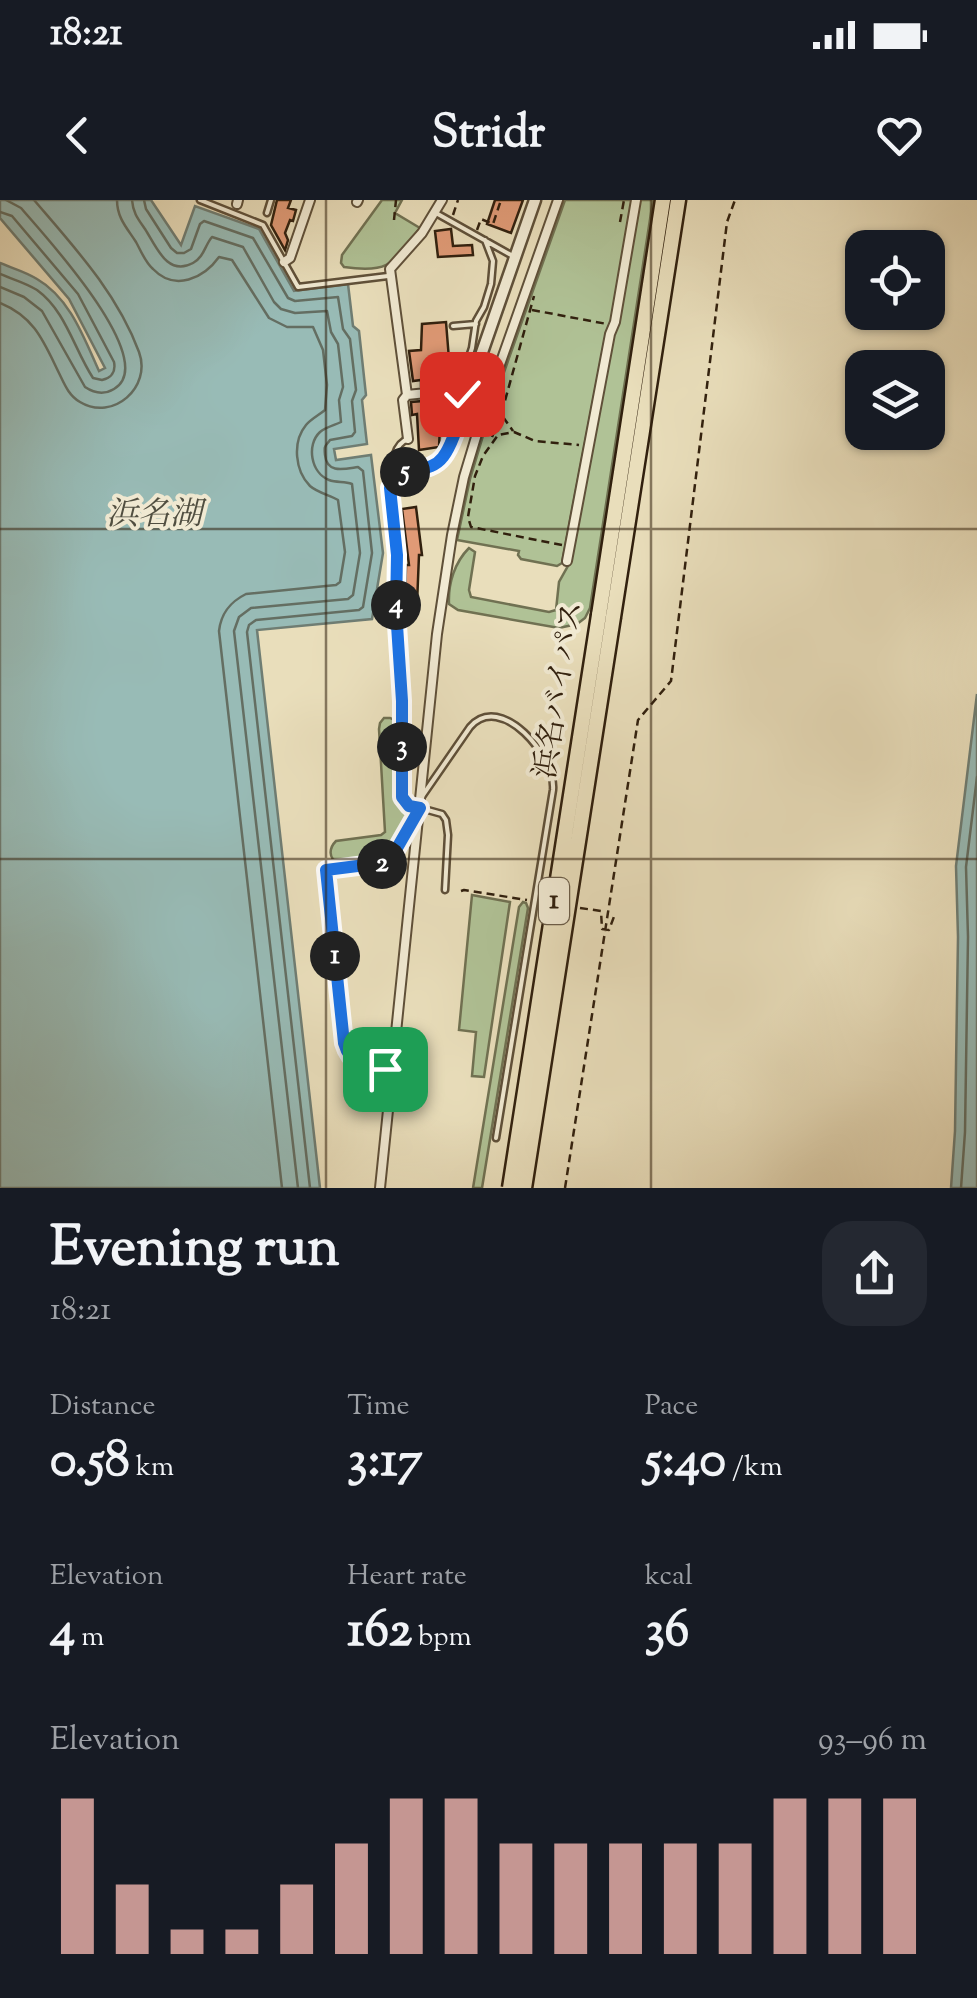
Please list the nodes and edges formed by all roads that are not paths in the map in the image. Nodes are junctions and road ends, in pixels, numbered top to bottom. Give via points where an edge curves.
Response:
1 (200, 200) edge
2 (271, 200) edge
3 (310, 200) edge
4 (442, 200) edge
5 (535, 200) edge
6 (558, 200) edge
7 (636, 200) edge
8 (663, 200) edge
9 (678, 200) edge
10 (436, 212) junction
11 (267, 213) dead end
12 (486, 240) junction
13 (515, 257) junction
14 (284, 262) junction
15 (390, 276) junction
16 (476, 324) junction
17 (453, 326) dead end
18 (462, 394) junction
19 (407, 395) junction
20 (408, 439) joint
21 (396, 476) junction
22 (566, 561) dead end
23 (606, 616) junction
24 (420, 804) junction
25 (326, 870) road end
26 (445, 890) dead end
27 (496, 1138) dead end
28 (380, 1188) edge
29 (510, 1188) edge
30 (524, 1188) edge

1 - 14 lane via 263,225
2 - 11 lane
3 - 14 street
4 - 10 street
5 - 13 street
6 - 24 street via 464,477 444,583
7 - 22 street
8 - 23 highway, 浜名バイパス / 1
9 - 23 highway, 浜名バイパス / 1
10 - 12 lane
10 - 15 street
12 - 13 lane
12 - 16 lane via 492,276
13 - 18 street
14 - 15 lane via 298,287
15 - 19 street
16 - 17 lane
16 - 18 lane
18 - 19 street
18 - 21 street via 444,456 426,469
19 - 20 street
20 - 21 lane via 399,445
21 - 24 street via 390,488 402,791 409,806
23 - 29 highway, 浜名バイパス / 1, bridge
23 - 30 highway, 浜名バイパス / 1, bridge
24 - 25 lane via 389,862
24 - 26 lane via 446,820
24 - 27 lane via 470,727 491,715 523,732 554,776
24 - 28 street

